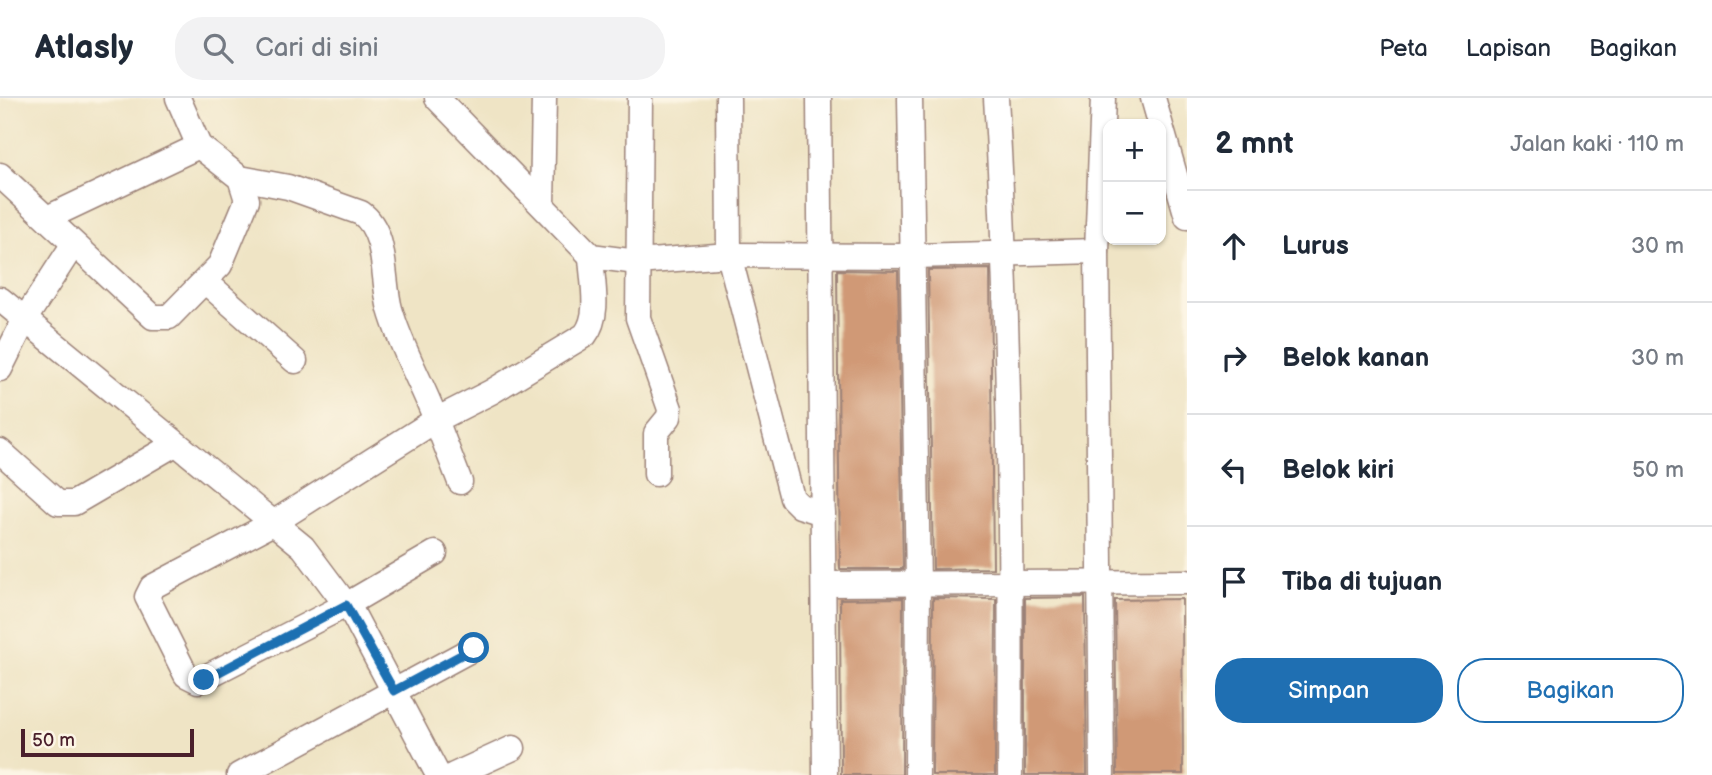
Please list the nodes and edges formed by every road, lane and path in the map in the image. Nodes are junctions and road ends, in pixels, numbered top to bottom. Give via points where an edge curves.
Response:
1 (178, 98) edge
2 (437, 98) edge
3 (544, 98) edge
4 (640, 98) edge
5 (728, 98) edge
6 (819, 98) edge
7 (910, 98) edge
8 (996, 98) edge
9 (1103, 98) edge
10 (1153, 98) edge
11 (199, 146) junction
12 (0, 175) edge
13 (240, 178) junction
14 (542, 205) junction
15 (1187, 217) edge
16 (47, 218) junction
17 (73, 245) junction
18 (1097, 251) junction
19 (820, 253) junction
20 (1006, 254) junction
21 (729, 255) junction
22 (591, 256) junction
23 (914, 256) junction
24 (637, 262) junction
25 (206, 282) junction
26 (0, 299) edge
27 (25, 319) junction
28 (295, 361) dead end
29 (0, 369) edge
30 (436, 420) junction
31 (175, 444) junction
32 (0, 450) edge
33 (656, 474) dead end
34 (460, 482) dead end
35 (823, 513) junction
36 (273, 523) junction
37 (435, 554) dead end
38 (1187, 582) edge
39 (1012, 583) junction
40 (1101, 583) junction
41 (824, 584) junction
42 (918, 584) junction
43 (346, 605) junction
44 (474, 648) dead end
45 (394, 691) junction
46 (513, 748) dead end
47 (239, 775) edge
48 (438, 775) edge
49 (454, 775) edge
50 (825, 775) edge
51 (917, 775) edge
52 (1010, 775) edge
53 (1102, 775) edge

1 - 11 street
2 - 14 street
3 - 14 street
4 - 24 street
5 - 21 street
6 - 19 street
7 - 23 street
8 - 20 street
9 - 18 street
10 - 15 street
11 - 13 street
11 - 16 street
12 - 16 street
13 - 25 street via 247,200 242,217 220,265
13 - 30 street via 288,187 369,218 376,231 390,310
14 - 22 street
16 - 17 street
17 - 25 street via 153,317 169,317
17 - 27 street
18 - 20 street
18 - 40 street
19 - 21 street
19 - 23 street
19 - 35 street
20 - 23 street
20 - 39 street
21 - 24 street
21 - 35 street via 792,498 800,506
22 - 24 street
22 - 30 street via 594,310 585,335
23 - 42 street
24 - 33 street via 639,323 670,409 656,433
25 - 28 street
26 - 27 street
27 - 29 street
27 - 31 street
30 - 34 street
30 - 36 street
31 - 32 street via 74,503 58,503
31 - 36 street
35 - 41 street
36 - 43 street via 303,547
36 - 43 street via 147,590 189,678 204,680
37 - 43 street
38 - 40 street
39 - 40 street
39 - 42 street
39 - 52 street
40 - 53 street
41 - 42 street
41 - 50 street
42 - 51 street
43 - 45 street
44 - 45 street
45 - 47 street
45 - 48 street
46 - 49 street

